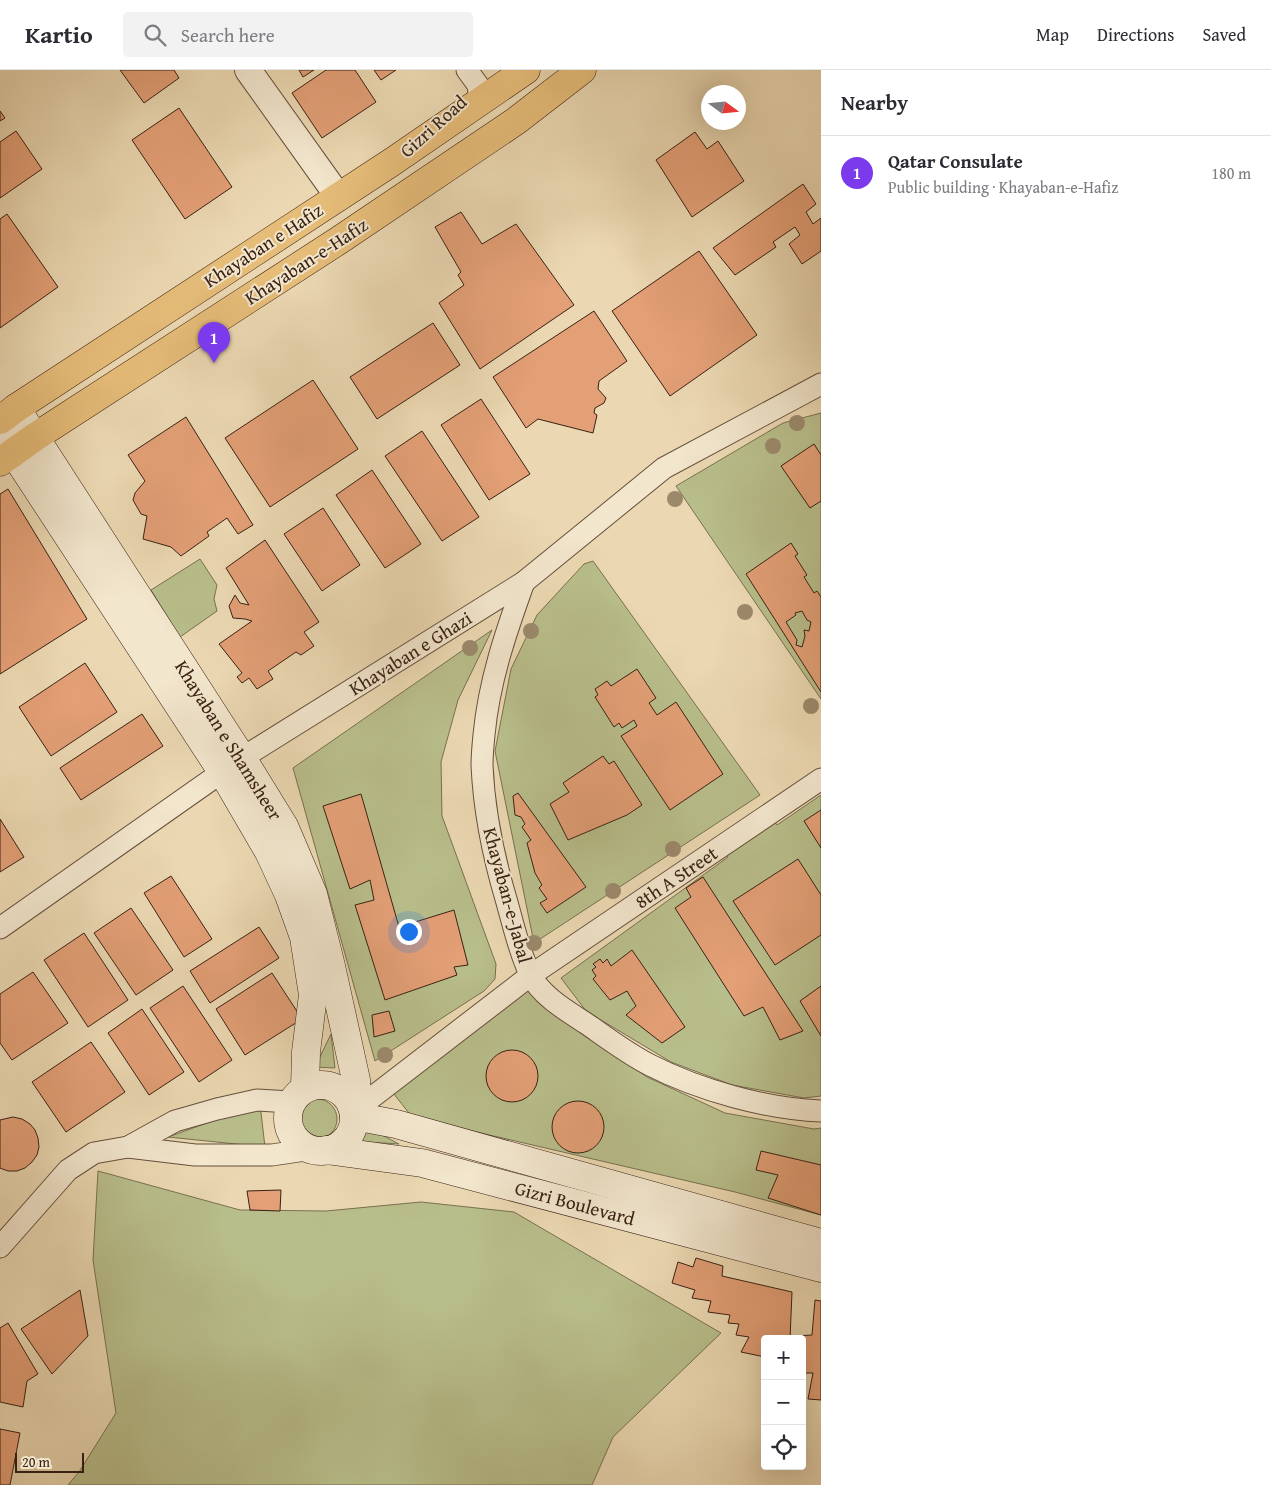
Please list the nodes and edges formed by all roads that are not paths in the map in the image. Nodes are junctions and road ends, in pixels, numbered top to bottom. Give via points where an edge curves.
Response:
1 (248, 70) edge
2 (526, 70) edge
3 (582, 70) edge
4 (599, 70) edge
5 (480, 82) edge
6 (516, 121) junction
7 (392, 162) joint
8 (338, 196) junction
9 (821, 384) edge
10 (8, 414) edge
11 (35, 437) junction
12 (4, 449) edge
13 (524, 582) junction
14 (233, 766) junction
15 (821, 779) edge
16 (0, 928) edge
17 (531, 975) junction
18 (298, 1095) junction
19 (821, 1111) edge
20 (353, 1112) junction
21 (128, 1147) junction
22 (319, 1150) junction
23 (821, 1243) edge
24 (0, 1246) edge
25 (821, 1268) edge

1 - 8 street
2 - 5 main road
3 - 6 main road, Khayaban-e-Hafiz
4 - 6 main road
5 - 7 main road, Gizri Road
6 - 11 main road, Khayaban-e-Hafiz via 338,241
7 - 8 main road, Khayaban e Hafiz
8 - 10 main road, Khayaban e Hafiz
9 - 13 street, Khayaban e Ghazi via 664,468
10 - 11 main road, Khayaban e Shamsheer
11 - 12 main road, Khayaban-e-Hafiz
11 - 14 main road, Khayaban e Shamsheer
12 - 14 main road, Khayaban e Shamsheer
13 - 14 street, Khayaban e Ghazi
13 - 17 street, Khayaban-e-Jabal via 502,643 486,712 482,764 487,817 496,862
14 - 16 street, Khayaban e Ghazi
14 - 18 main road, Khayaban e Shamsheer via 304,937 313,995
14 - 20 main road, Khayaban e Shamsheer via 284,826 313,894 356,1080
15 - 17 street, 8th A Street
17 - 19 street, Khayaban-e-Jabal via 542,990 571,1014 650,1064 695,1084 741,1099
17 - 20 street, 8th A Street
18 - 20 main road via 319,1085 333,1087 344,1095
18 - 21 street via 257,1100 175,1122
18 - 22 main road via 288,1116 289,1127 302,1144
20 - 22 main road via 352,1128 346,1138 337,1146
20 - 23 main road, Gizri Boulevard
21 - 22 street via 195,1155 272,1155
21 - 24 street via 94,1153 68,1170
22 - 25 main road, Gizri Boulevard via 422,1163

